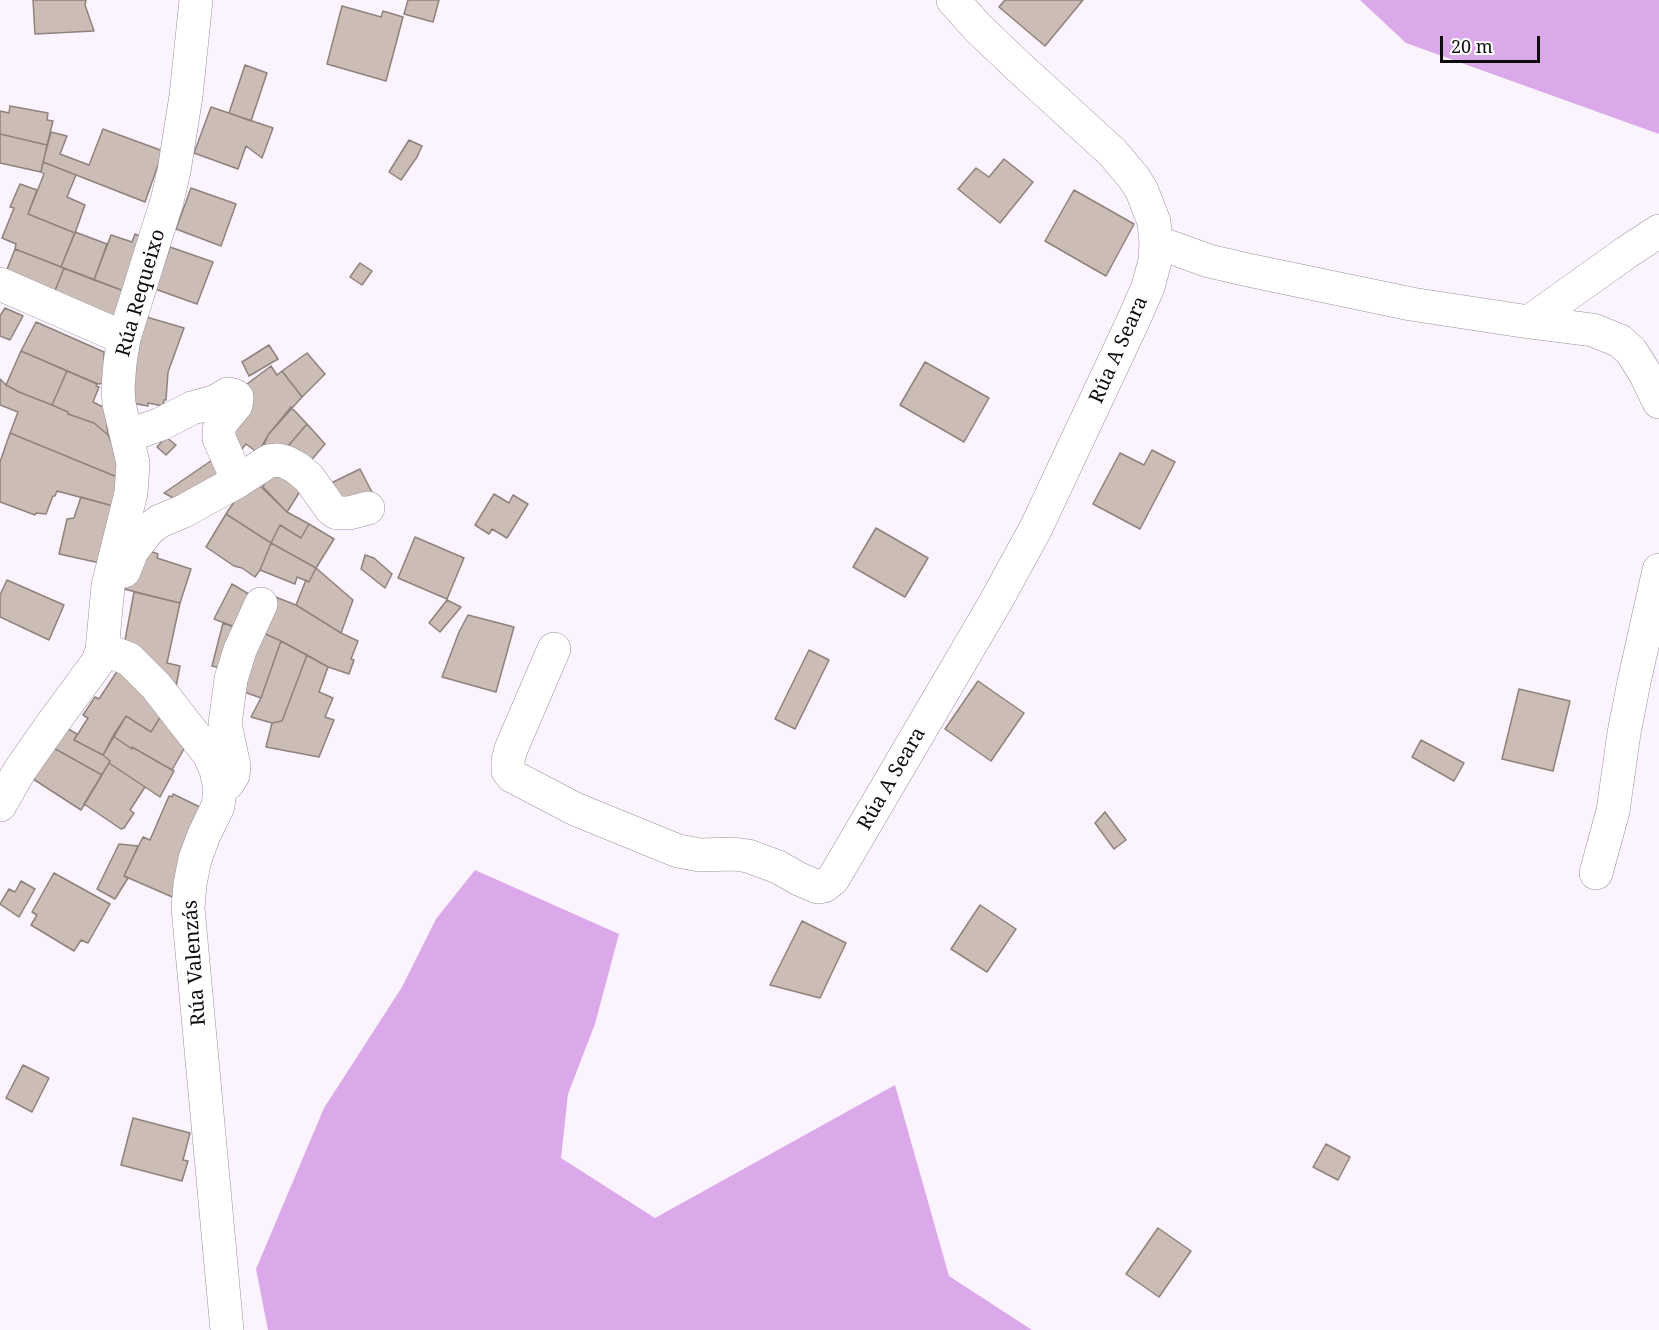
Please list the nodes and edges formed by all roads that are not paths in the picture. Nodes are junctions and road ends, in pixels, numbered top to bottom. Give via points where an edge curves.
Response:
1 (196, 0) edge
2 (953, 0) edge
3 (1659, 231) edge
4 (1156, 242) junction
5 (0, 284) edge
6 (1529, 322) junction
7 (124, 338) junction
8 (1659, 402) edge
9 (127, 436) junction
10 (238, 481) junction
11 (368, 508) dead end
12 (1659, 570) edge
13 (261, 604) dead end
14 (103, 639) junction
15 (554, 649) dead end
16 (220, 789) junction
17 (0, 805) edge
18 (1596, 873) dead end
19 (227, 1330) edge

1 - 7 street, Rúa Requeixo via 174,171
2 - 4 street, Rúa A Seara via 1112,152 1134,178 1154,222
3 - 6 street
4 - 6 street via 1248,270 1411,304
4 - 15 street, Rúa A Seara via 1148,286 1036,528 829,883 811,885 748,856 678,851 575,808 512,776 508,771 511,749
5 - 7 street
6 - 8 street via 1593,330 1620,341 1631,351
7 - 9 street, Rúa Requeixo via 118,388
9 - 10 street via 233,395 237,397 236,405 221,423 219,438
9 - 14 street, Rúa Requeixo via 133,463 131,494 108,586
10 - 11 street via 269,461 278,460 309,478 337,513
10 - 14 street via 160,521 140,539 129,558
12 - 18 street via 1630,702 1613,811
13 - 16 street, Rúa Valenzás via 231,679 225,724 234,766 229,782
14 - 16 street via 156,686 209,754
14 - 17 street, Rúa Requeixo via 97,663 20,770
16 - 19 street, Rúa Valenzás via 218,806 195,859 188,908

